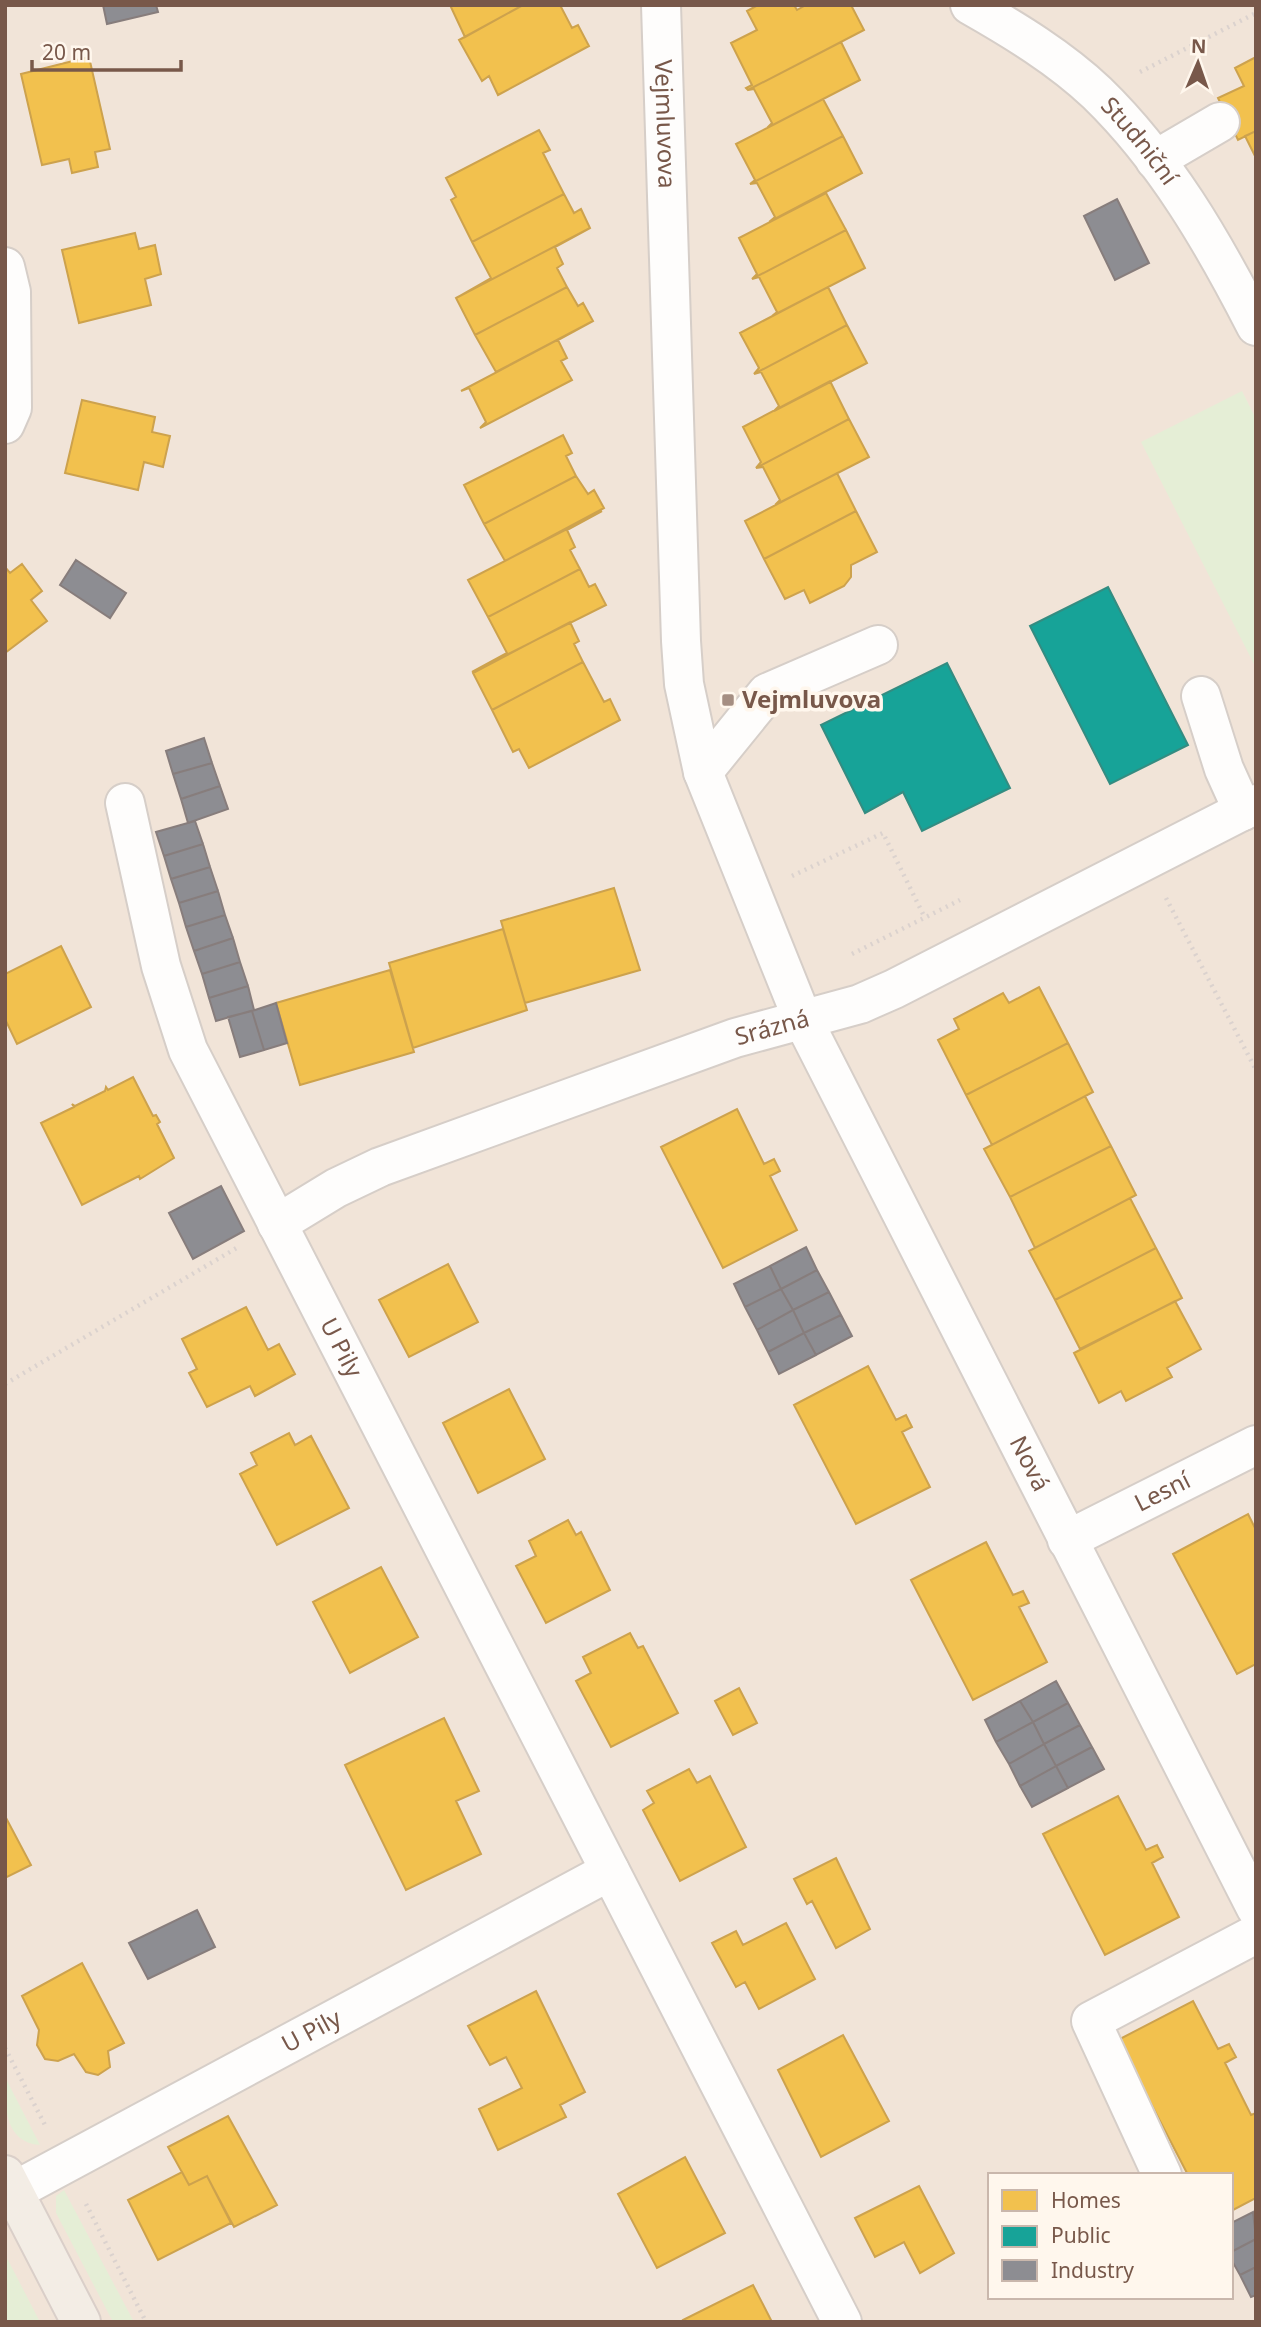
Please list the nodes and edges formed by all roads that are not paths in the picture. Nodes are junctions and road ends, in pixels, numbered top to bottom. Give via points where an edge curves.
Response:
1 (661, 5) edge
2 (970, 5) edge
3 (1220, 122) dead end
4 (1155, 160) junction
5 (5, 267) edge
6 (1256, 326) edge
7 (5, 424) edge
8 (878, 645) dead end
9 (1201, 695) dead end
10 (703, 772) junction
11 (125, 803) dead end
12 (1249, 808) edge
13 (802, 1018) junction
14 (277, 1224) junction
15 (1256, 1445) edge
16 (1067, 1540) junction
17 (610, 1871) junction
18 (1256, 1908) edge
19 (1256, 1934) edge
20 (1161, 2173) edge
21 (8, 2187) edge
22 (81, 2322) edge
23 (842, 2322) edge

1 - 10 street, Vejmluvova via 681,641 688,705
2 - 4 street, Studniční via 1010,27 1096,92
3 - 4 street
4 - 6 street, Studniční via 1196,217
5 - 7 street via 11,292 12,408
8 - 10 street via 767,693
9 - 12 street via 1224,769
10 - 13 street, Vejmluvova
11 - 14 street, U Pily via 161,966 188,1050
12 - 13 street, Srázná via 894,989 860,1004
13 - 14 street, Srázná via 380,1167
13 - 16 street, Nová
14 - 17 street, U Pily
15 - 16 street, Lesní
16 - 18 street, Nová
17 - 21 street, U Pily
17 - 23 street, U Pily
19 - 20 street via 1091,2021
21 - 22 main road

